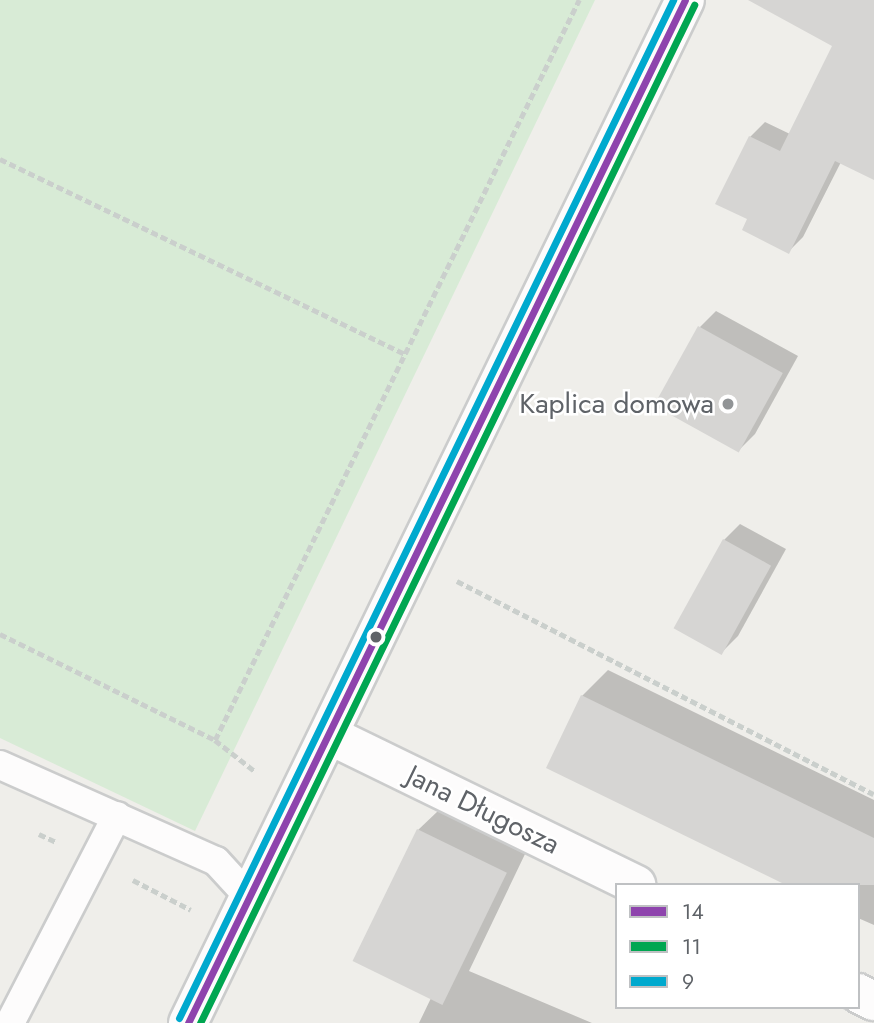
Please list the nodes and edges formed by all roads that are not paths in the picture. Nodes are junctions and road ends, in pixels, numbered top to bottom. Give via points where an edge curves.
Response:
1 (685, 0) edge
2 (329, 735) junction
3 (0, 765) edge
4 (117, 816) junction
5 (632, 883) edge
6 (249, 897) junction
7 (10, 1023) edge
8 (188, 1023) edge

1 - 2 street
2 - 5 street, Jana Długosza
2 - 6 street
3 - 4 lane
4 - 6 lane via 216,861
4 - 7 lane
6 - 8 street

